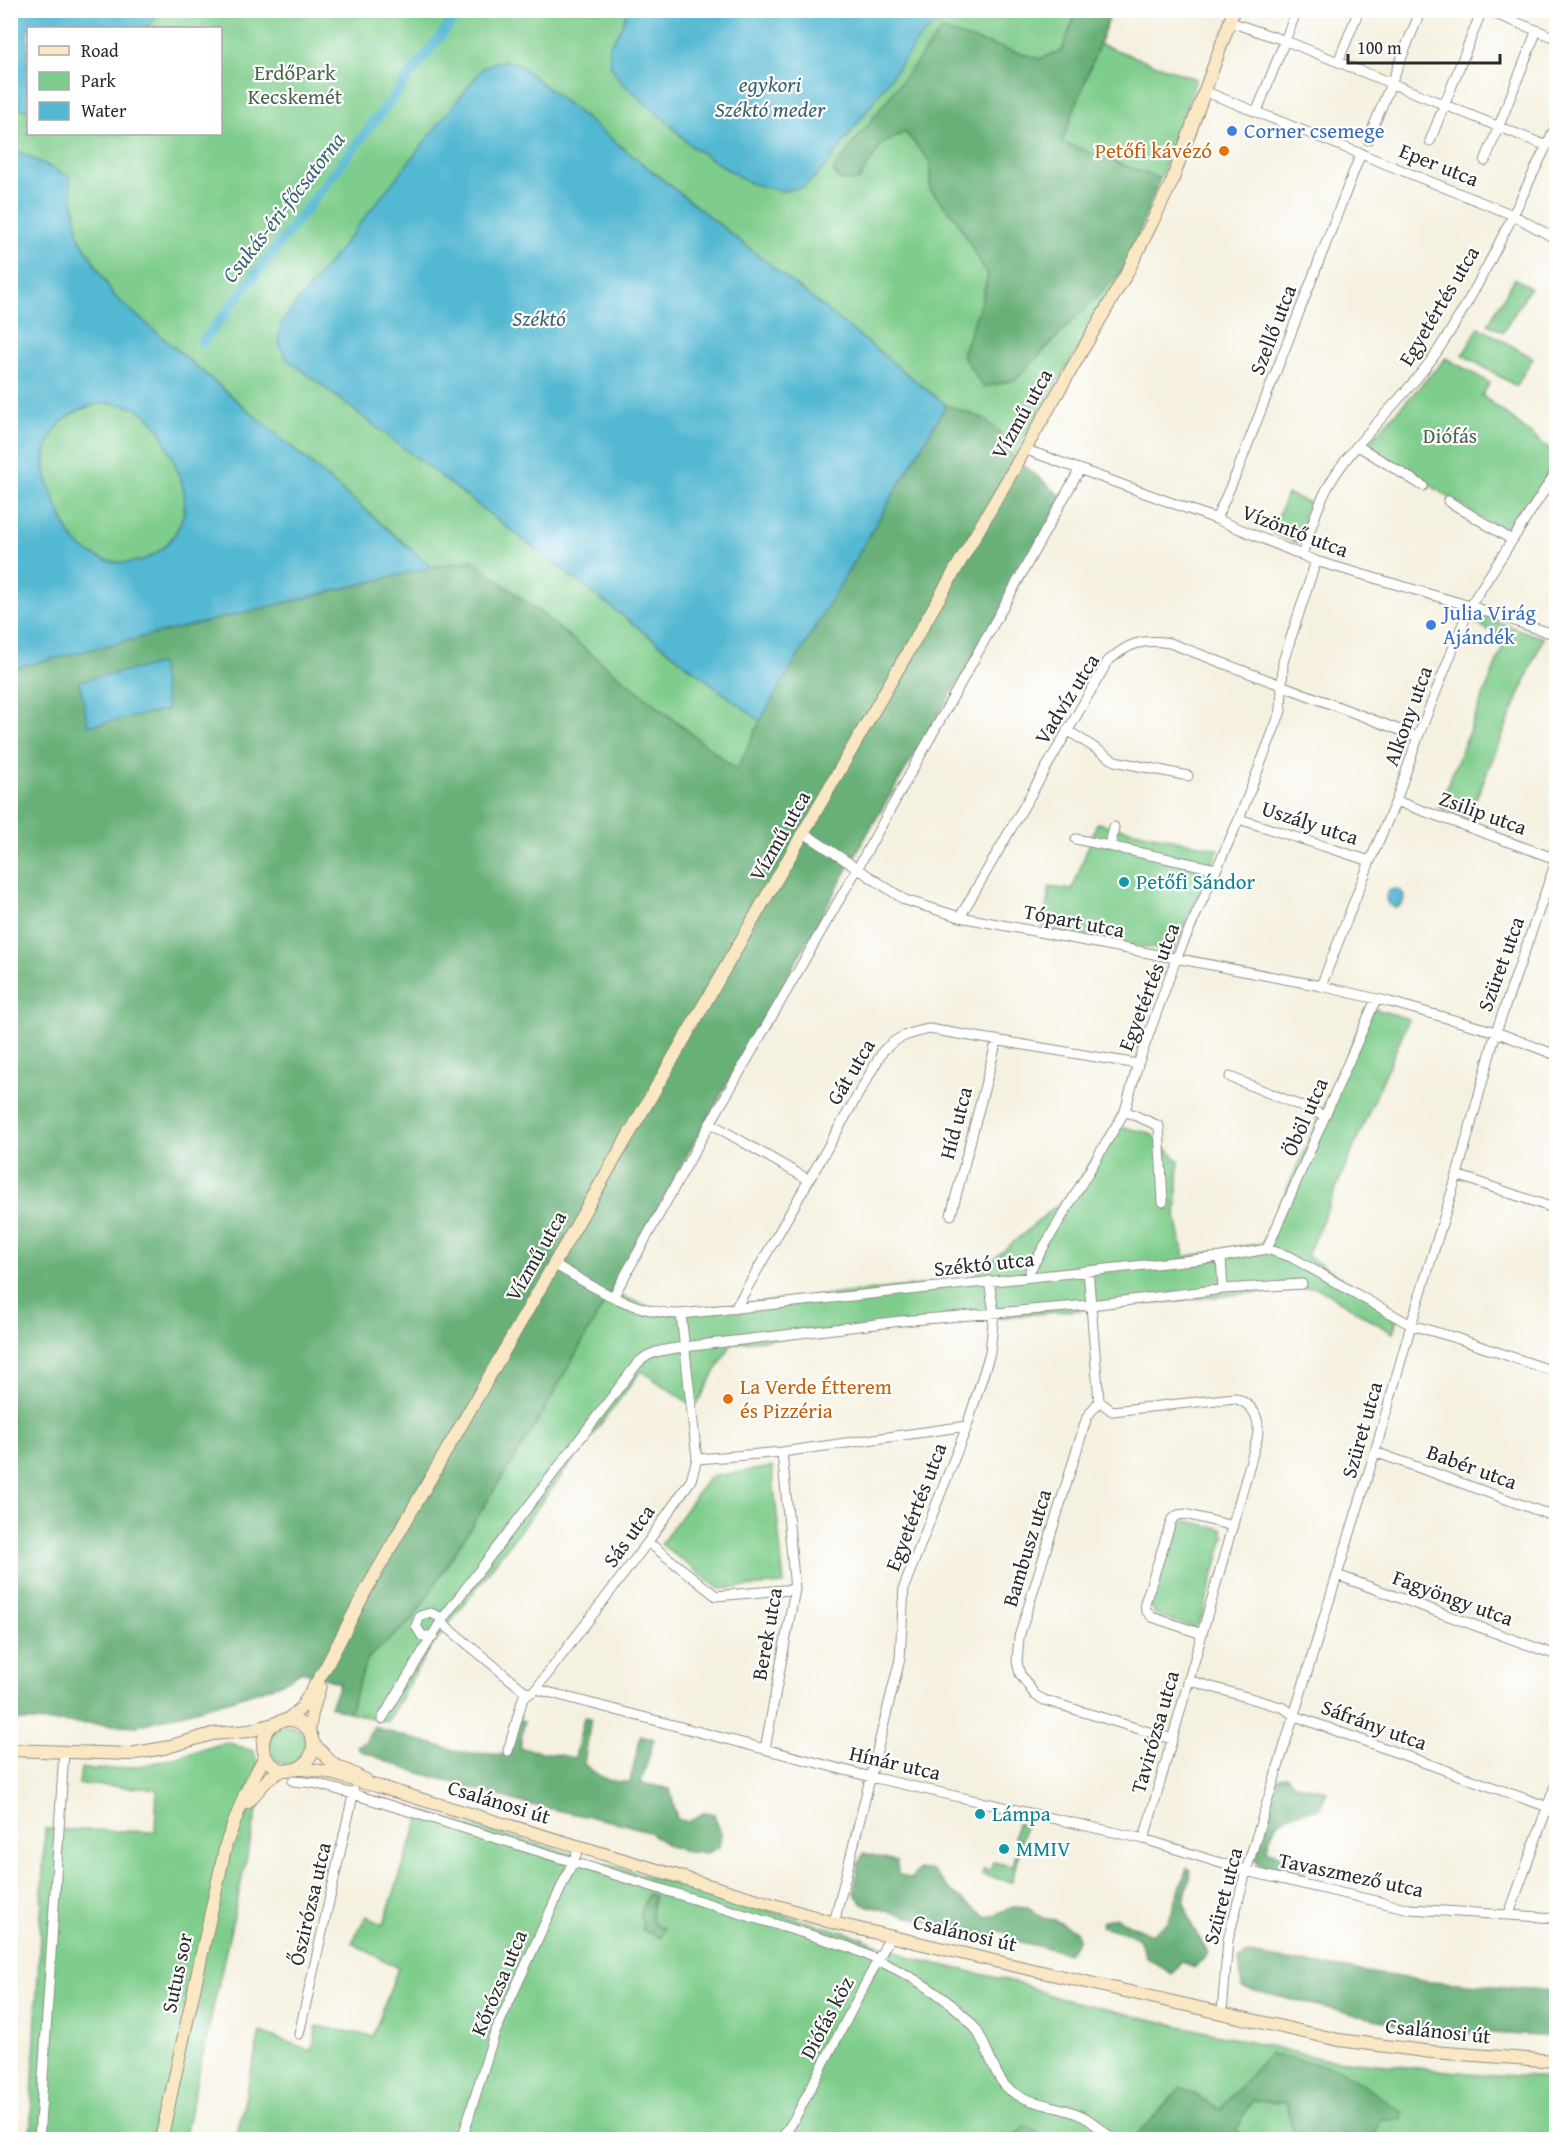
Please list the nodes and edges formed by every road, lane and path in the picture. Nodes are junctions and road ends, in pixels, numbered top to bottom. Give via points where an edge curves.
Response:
1 (1298, 10) edge
2 (1359, 10) edge
3 (1421, 10) edge
4 (1484, 10) edge
5 (1232, 16) edge
6 (1537, 30) junction
7 (1557, 38) edge
8 (1286, 40) junction
9 (1338, 62) junction
10 (1391, 84) junction
11 (1204, 91) junction
12 (1444, 106) junction
13 (1257, 111) junction
14 (1557, 126) edge
15 (1498, 127) junction
16 (1368, 140) dead end
17 (1430, 141) dead end
18 (1547, 146) junction
19 (1361, 153) junction
20 (1485, 161) dead end
21 (1513, 215) junction
22 (1557, 239) edge
23 (1358, 446) junction
24 (1024, 449) junction
25 (1080, 469) junction
26 (1557, 472) edge
27 (1423, 486) dead end
28 (1448, 501) dead end
29 (1216, 519) junction
30 (1512, 540) junction
31 (1302, 555) junction
32 (1316, 561) junction
33 (1470, 606) junction
34 (1556, 632) edge
35 (1282, 687) junction
36 (1067, 730) junction
37 (1419, 737) junction
38 (1188, 776) dead end
39 (1396, 801) junction
40 (1239, 819) junction
41 (1114, 827) dead end
42 (804, 833) junction
43 (1076, 839) dead end
44 (1110, 846) junction
45 (1557, 860) edge
46 (1370, 861) junction
47 (857, 868) junction
48 (1216, 869) junction
49 (960, 917) junction
50 (1176, 958) junction
51 (1321, 986) junction
52 (1376, 999) junction
53 (1496, 1032) junction
54 (996, 1040) junction
55 (1557, 1055) edge
56 (1138, 1064) junction
57 (1230, 1077) dead end
58 (1125, 1111) junction
59 (1325, 1116) junction
60 (710, 1123) junction
61 (1457, 1175) junction
62 (809, 1180) junction
63 (1163, 1202) dead end
64 (1557, 1209) edge
65 (951, 1215) dead end
66 (1267, 1249) junction
67 (1221, 1257) junction
68 (554, 1263) junction
69 (1088, 1270) junction
70 (1030, 1277) junction
71 (989, 1281) junction
72 (1302, 1284) dead end
73 (1223, 1289) junction
74 (613, 1297) junction
75 (1090, 1305) junction
76 (735, 1309) junction
77 (994, 1312) junction
78 (681, 1314) junction
79 (1411, 1325) junction
80 (684, 1347) junction
81 (1557, 1372) edge
82 (1100, 1401) junction
83 (967, 1426) junction
84 (782, 1452) junction
85 (1375, 1452) junction
86 (697, 1459) junction
87 (1557, 1517) edge
88 (1233, 1526) junction
89 (648, 1542) junction
90 (1337, 1575) junction
91 (795, 1589) junction
92 (442, 1620) junction
93 (1202, 1634) junction
94 (433, 1636) junction
95 (1557, 1655) edge
96 (327, 1665) junction
97 (1188, 1680) junction
98 (532, 1692) junction
99 (1295, 1716) junction
100 (382, 1719) dead end
101 (282, 1722) junction
102 (228, 1732) junction
103 (311, 1737) junction
104 (1172, 1739) junction
105 (765, 1749) junction
106 (10, 1750) edge
107 (508, 1750) dead end
108 (264, 1751) junction
109 (64, 1752) junction
110 (283, 1770) junction
111 (295, 1775) junction
112 (871, 1777) junction
113 (1557, 1783) edge
114 (377, 1786) junction
115 (354, 1788) junction
116 (1548, 1807) junction
117 (238, 1816) junction
118 (1144, 1839) junction
119 (580, 1846) junction
120 (573, 1862) junction
121 (1246, 1871) junction
122 (1509, 1914) junction
123 (1557, 1918) edge
124 (834, 1923) junction
125 (891, 1935) junction
126 (878, 1960) junction
127 (1222, 2013) junction
128 (299, 2034) dead end
129 (1557, 2061) edge
130 (39, 2139) edge
131 (161, 2139) edge
132 (462, 2139) edge
133 (781, 2139) edge
134 (1113, 2139) edge

1 - 8 street
2 - 9 street
3 - 10 street
4 - 6 street
4 - 12 street
5 - 8 street
5 - 11 main road, Vízmű utca
6 - 7 street
6 - 15 street
8 - 9 street
8 - 13 street
9 - 10 street
10 - 12 street
10 - 16 street
11 - 13 street, Eper utca
11 - 24 main road, Vízmű utca via 1154,220
12 - 15 street
12 - 17 street
13 - 19 street, Eper utca
14 - 18 street, Egyetértés utca
15 - 18 street
15 - 20 street
18 - 21 street, Egyetértés utca
19 - 21 street, Eper utca
19 - 29 street, Szellő utca via 1238,472
21 - 22 street, Eper utca
21 - 23 street, Egyetértés utca via 1435,355
23 - 27 street
23 - 31 street, Egyetértés utca via 1323,495
24 - 25 street, Vízöntő utca
24 - 42 main road, Vízmű utca
25 - 29 street, Vízöntő utca
25 - 47 street
26 - 30 street, Alkony utca
28 - 30 street
29 - 31 street, Vízöntő utca
30 - 33 street, Alkony utca
31 - 32 street, Vízöntő utca
32 - 33 street, Vízöntő utca
32 - 35 street, Egyetértés utca via 1282,662
33 - 34 street, Vízöntő utca
33 - 37 street, Alkony utca
35 - 36 street, Vadvíz utca via 1170,643 1135,643 1108,661
35 - 37 street, Vadvíz utca
35 - 40 street, Egyetértés utca via 1281,711
36 - 38 street via 1115,761
36 - 49 street, Vadvíz utca
37 - 39 street, Alkony utca
39 - 45 street, Zsilip utca
39 - 46 street, Alkony utca
40 - 46 street, Uszály utca
40 - 48 street, Egyetértés utca
41 - 44 street
42 - 47 street, Tópart utca
42 - 68 main road, Vízmű utca
43 - 44 street
44 - 48 street
45 - 53 street, Szüret utca
46 - 51 street, Alkony utca
47 - 49 street, Tópart utca via 905,900
47 - 60 street
48 - 50 street, Egyetértés utca
49 - 50 street, Tópart utca
50 - 51 street, Tópart utca
50 - 56 street, Egyetértés utca
51 - 52 street, Tópart utca
52 - 53 street, Tópart utca
52 - 59 street, Öböl utca
53 - 55 street, Tópart utca
53 - 61 street, Szüret utca
54 - 56 street, Gát utca
54 - 62 street, Gát utca via 928,1029 891,1042
54 - 65 street, Híd utca
56 - 58 street, Egyetértés utca
57 - 59 street
58 - 63 street via 1159,1126
58 - 70 street, Egyetértés utca via 1030,1270
59 - 66 street, Öböl utca
60 - 62 street
60 - 74 street
61 - 64 street
61 - 79 street, Szüret utca
62 - 76 street, Gát utca
66 - 67 street, Széktó utca
66 - 79 street via 1291,1257
67 - 69 street, Széktó utca
67 - 73 street
68 - 74 street, Széktó utca
68 - 96 main road, Vízmű utca
69 - 70 street, Széktó utca
69 - 75 street
70 - 71 street, Széktó utca
71 - 76 street, Széktó utca
71 - 77 street, Egyetértés utca
72 - 73 street
73 - 75 street
74 - 78 street, Széktó utca via 653,1312
75 - 77 street
75 - 82 street
76 - 78 street, Széktó utca
77 - 80 street
77 - 83 street, Egyetértés utca via 990,1353
78 - 80 street, Sás utca
79 - 81 street
79 - 85 street, Szüret utca
80 - 86 street, Sás utca
80 - 92 street via 656,1351 637,1364
82 - 88 street, Tavirózsa utca via 1112,1411 1235,1398 1248,1404 1257,1418 1259,1432
82 - 104 street, Bambusz utca via 1087,1417 1019,1637 1017,1662 1028,1686 1044,1700
83 - 84 street
83 - 112 street, Egyetértés utca via 904,1587 900,1659
84 - 86 street
84 - 91 street, Berek utca
85 - 87 street, Babér utca
85 - 90 street, Szüret utca
86 - 89 street, Sás utca via 691,1480
88 - 93 street, Tavirózsa utca
88 - 93 street via 1185,1514 1172,1519 1145,1603 1152,1617
89 - 91 street via 716,1596
89 - 98 street, Sás utca
90 - 95 street, Fagyöngy utca
90 - 99 street, Szüret utca
91 - 105 street, Berek utca
92 - 94 street
92 - 94 street via 430,1613 417,1621 422,1636
92 - 98 street
93 - 97 street, Tavirózsa utca
94 - 100 street
96 - 101 main road via 301,1708
96 - 103 main road via 312,1713
97 - 99 street, Sáfrány utca via 1284,1708
97 - 104 street, Tavirózsa utca
98 - 105 street, Hínár utca
98 - 107 street, Sás utca via 523,1698
99 - 116 street, Sáfrány utca
99 - 121 street, Szüret utca
101 - 102 main road
101 - 103 main road via 299,1723
101 - 108 main road via 265,1735
102 - 108 main road
102 - 109 main road via 130,1754
103 - 111 main road via 310,1759
103 - 114 main road, Csalánosi út via 333,1764
104 - 118 street, Tavirózsa utca
105 - 112 street, Hínár utca
106 - 109 main road
108 - 110 main road via 273,1765
108 - 117 main road
109 - 130 street
110 - 111 main road
110 - 117 main road via 263,1784
111 - 115 main road, Csalánosi út via 319,1770
112 - 118 street, Hínár utca
112 - 124 street, Egyetértés utca
113 - 116 street
114 - 115 main road, Csalánosi út
114 - 119 main road, Csalánosi út
115 - 120 street
115 - 128 street, Őszirózsa utca
116 - 122 street
117 - 131 main road, Sutus sor via 220,1867
118 - 121 street, Hínár utca
119 - 120 street, Kőrózsa utca
119 - 124 main road, Csalánosi út
120 - 126 street via 849,1947
120 - 132 street, Kőrózsa utca via 494,2035
121 - 122 street, Tavaszmező utca via 1410,1909
121 - 127 street, Szüret utca via 1224,1963
122 - 123 street, Tavaszmező utca
124 - 125 main road, Csalánosi út
125 - 126 street, Diófás köz
125 - 127 main road, Csalánosi út
126 - 133 street, Diófás köz
126 - 134 street via 946,1999 974,2027 1010,2090 1084,2117
127 - 129 main road, Csalánosi út via 1339,2040 1432,2052

